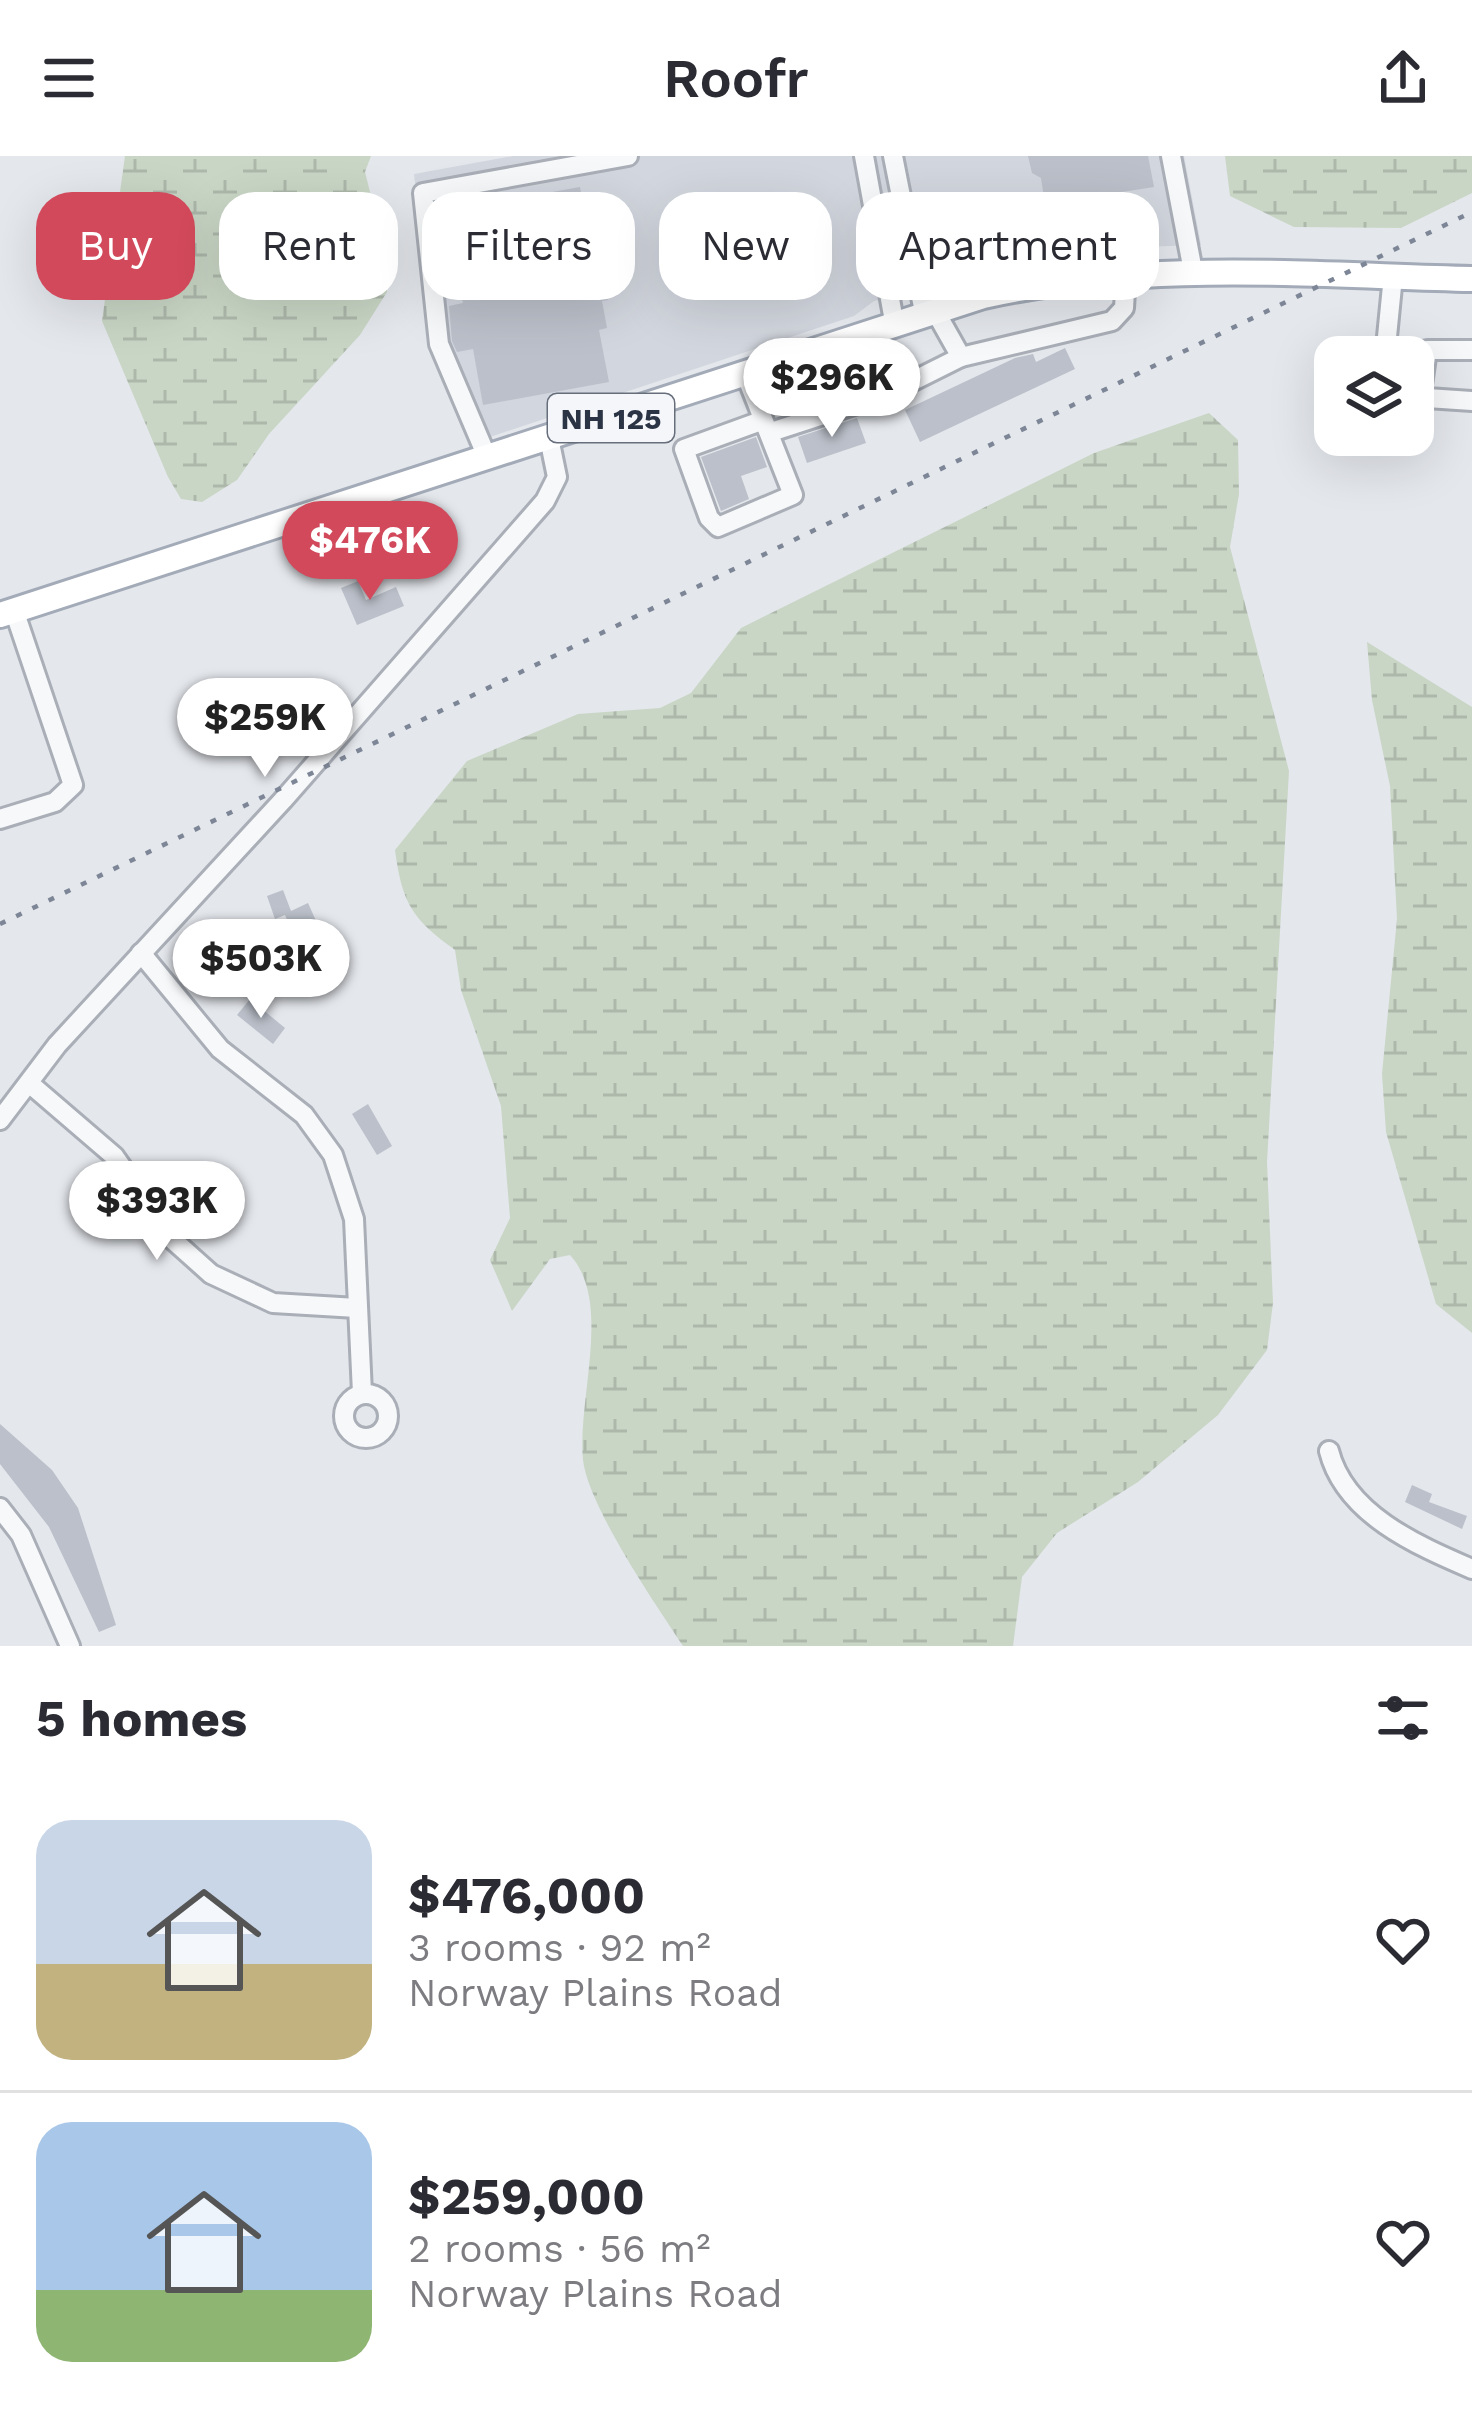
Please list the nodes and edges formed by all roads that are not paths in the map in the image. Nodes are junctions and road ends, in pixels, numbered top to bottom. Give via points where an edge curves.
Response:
1 (628, 156) edge
2 (864, 156) edge
3 (893, 156) edge
4 (1172, 156) edge
5 (1193, 271) junction
6 (1159, 273) edge
7 (1393, 276) junction
8 (1472, 279) edge
9 (970, 300) edge
10 (1124, 300) edge
11 (929, 310) junction
12 (894, 321) junction
13 (1387, 336) edge
14 (1472, 350) edge
15 (961, 357) junction
16 (745, 373) junction
17 (905, 385) dead end
18 (1472, 401) edge
19 (860, 403) dead end
20 (766, 427) junction
21 (549, 438) junction
22 (488, 457) junction
23 (7, 612) edge
24 (0, 819) edge
25 (141, 953) junction
26 (28, 1083) junction
27 (0, 1120) edge
28 (357, 1308) junction
29 (362, 1393) dead end
30 (1329, 1451) dead end
31 (0, 1508) edge
32 (1472, 1569) edge
33 (70, 1646) edge

1 - 22 street via 424,193 440,344
2 - 12 street
3 - 11 street
4 - 5 street
5 - 6 main road, NH 125
5 - 7 main road, NH 125
7 - 8 main road, NH 125
7 - 13 street
9 - 11 main road, NH 125
10 - 15 street via 1112,321
11 - 12 main road, NH 125
11 - 15 street
12 - 16 main road, NH 125
14 - 18 street via 1427,350 1421,392
15 - 17 street
16 - 20 street
16 - 21 main road, NH 125
19 - 20 street
20 - 20 street via 793,495 718,527 683,448
21 - 22 main road, NH 125
21 - 25 street via 557,477 544,501
22 - 23 main road, NH 125
23 - 24 street via 73,785 56,802
25 - 26 street
25 - 28 street via 220,1049 290,1102 326,1142 350,1202
26 - 27 street
26 - 28 street via 114,1156 172,1240 211,1274 273,1303
28 - 29 street
30 - 32 street via 1357,1503
31 - 33 street via 27,1547

